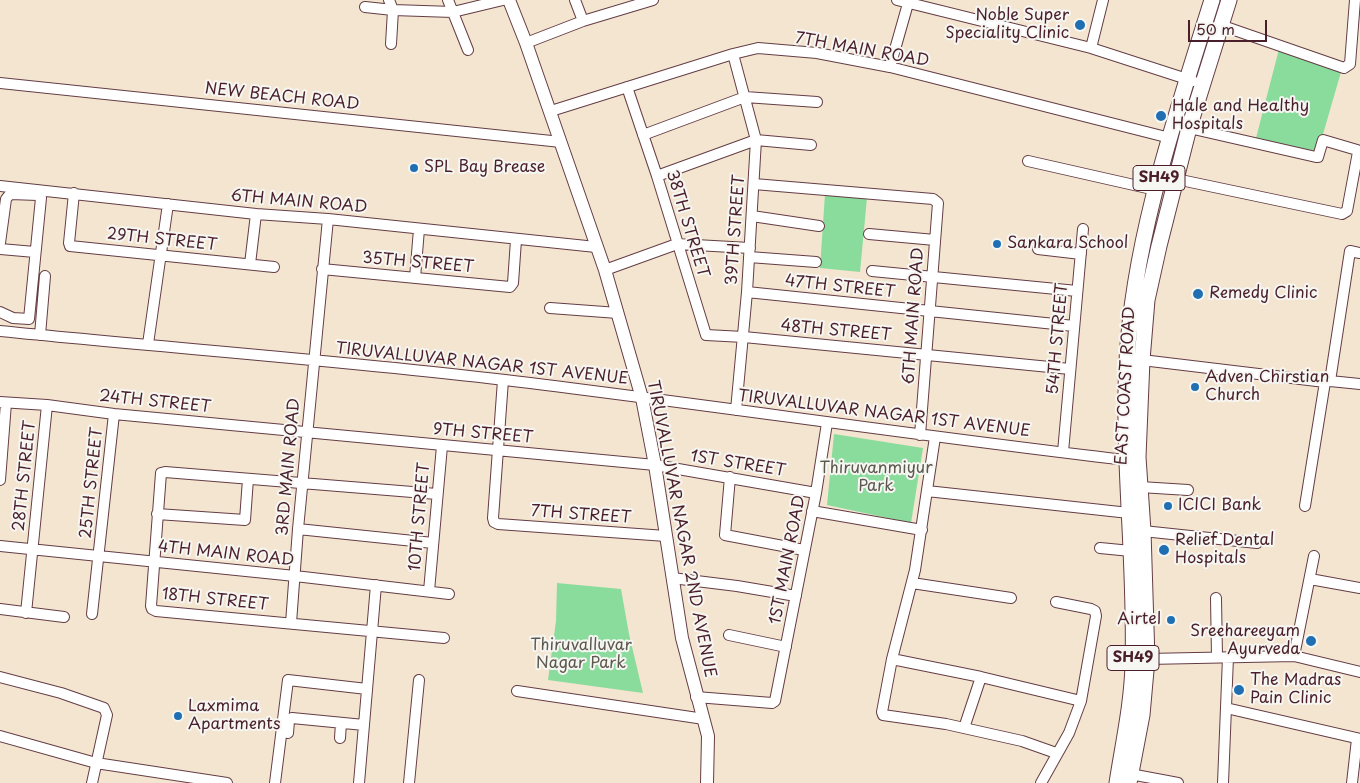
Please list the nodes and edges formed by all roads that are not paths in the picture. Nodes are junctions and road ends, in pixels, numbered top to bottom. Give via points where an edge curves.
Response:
1 (448, 0) edge
2 (503, 0) edge
3 (509, 0) edge
4 (575, 0) edge
5 (653, 0) edge
6 (897, 0) edge
7 (1103, 0) edge
8 (1212, 0) edge
9 (1229, 0) edge
10 (1354, 0) edge
11 (909, 2) edge
12 (391, 5) edge
13 (365, 7) dead end
14 (453, 12) junction
15 (583, 21) junction
16 (1220, 25) junction
17 (526, 43) junction
18 (392, 44) dead end
19 (1091, 48) junction
20 (468, 50) dead end
21 (733, 54) junction
22 (890, 67) junction
23 (1195, 81) junction
24 (0, 82) edge
25 (627, 87) junction
26 (745, 98) junction
27 (818, 102) dead end
28 (551, 111) junction
29 (1189, 128) junction
30 (643, 135) junction
31 (1170, 138) junction
32 (756, 140) junction
33 (561, 142) junction
34 (811, 144) dead end
35 (1028, 161) dead end
36 (657, 176) junction
37 (1176, 178) junction
38 (754, 184) junction
39 (0, 186) edge
40 (1156, 190) junction
41 (74, 193) junction
42 (168, 204) junction
43 (256, 214) junction
44 (752, 216) junction
45 (328, 220) junction
46 (819, 226) dead end
47 (418, 229) junction
48 (1083, 229) dead end
49 (869, 234) dead end
50 (516, 240) junction
51 (935, 240) junction
52 (0, 243) edge
53 (677, 244) junction
54 (596, 247) junction
55 (0, 249) edge
56 (1038, 249) dead end
57 (35, 252) junction
58 (749, 252) junction
59 (1355, 252) edge
60 (1081, 254) junction
61 (161, 256) junction
62 (816, 262) dead end
63 (250, 264) junction
64 (274, 267) dead end
65 (322, 269) junction
66 (605, 270) junction
67 (872, 271) dead end
68 (45, 276) dead end
69 (932, 277) junction
70 (415, 278) junction
71 (1077, 291) junction
72 (747, 292) junction
73 (550, 308) dead end
74 (930, 311) junction
75 (0, 312) edge
76 (618, 313) junction
77 (1074, 326) junction
78 (0, 331) edge
79 (40, 335) junction
80 (744, 337) junction
81 (148, 344) junction
82 (926, 355) junction
83 (1142, 360) junction
84 (314, 361) junction
85 (1070, 369) junction
86 (503, 380) junction
87 (1327, 382) junction
88 (1360, 384) edge
89 (642, 398) junction
90 (3, 403) edge
91 (47, 405) junction
92 (736, 410) junction
93 (114, 414) junction
94 (828, 423) junction
95 (308, 432) junction
96 (920, 435) junction
97 (935, 437) junction
98 (442, 446) junction
99 (498, 451) junction
100 (1063, 452) junction
101 (1132, 458) junction
102 (655, 465) junction
103 (730, 477) junction
104 (248, 479) junction
105 (0, 480) edge
106 (302, 484) junction
107 (1140, 487) junction
108 (1188, 490) dead end
109 (927, 491) junction
110 (816, 492) junction
111 (437, 494) junction
112 (1305, 506) dead end
113 (812, 511) junction
114 (1129, 513) junction
115 (157, 514) junction
116 (298, 528) junction
117 (922, 530) junction
118 (1143, 531) junction
119 (666, 536) junction
120 (433, 543) junction
121 (1257, 543) dead end
122 (0, 546) edge
123 (1100, 548) dead end
124 (33, 550) junction
125 (804, 550) junction
126 (1131, 551) junction
127 (99, 556) junction
128 (1314, 556) dead end
129 (154, 562) junction
130 (295, 576) junction
131 (672, 578) junction
132 (1310, 579) junction
133 (912, 583) junction
134 (376, 585) junction
135 (1360, 588) edge
136 (429, 591) junction
137 (449, 594) dead end
138 (796, 596) junction
139 (1011, 598) dead end
140 (1216, 598) dead end
141 (1056, 602) dead end
142 (0, 609) edge
143 (26, 613) junction
144 (92, 614) dead end
145 (64, 617) dead end
146 (291, 624) junction
147 (372, 631) junction
148 (729, 635) dead end
149 (444, 638) dead end
150 (786, 647) junction
151 (1294, 656) junction
152 (1223, 657) junction
153 (892, 659) junction
154 (1147, 659) junction
155 (1360, 672) edge
156 (0, 677) edge
157 (981, 677) junction
158 (419, 680) dead end
159 (367, 689) junction
160 (516, 691) dead end
161 (696, 698) junction
162 (1081, 701) junction
163 (1226, 708) junction
164 (704, 719) junction
165 (341, 723) junction
166 (364, 725) junction
167 (964, 728) junction
168 (0, 736) edge
169 (340, 738) dead end
170 (1358, 739) edge
171 (1056, 753) junction
172 (96, 763) junction
173 (1129, 779) edge
174 (1157, 782) edge
175 (92, 783) edge
176 (227, 783) edge
177 (275, 783) edge
178 (282, 783) edge
179 (359, 783) edge
180 (409, 783) edge
181 (707, 783) edge
182 (1041, 783) edge
183 (1116, 783) edge
184 (1178, 783) edge
185 (1223, 783) edge
186 (1352, 783) edge

1 - 14 street
2 - 14 street
3 - 17 street, TIRUVALLUVAR NAGAR 2ND AVENUE
4 - 15 street
5 - 15 street
6 - 11 street
7 - 19 street
8 - 23 main road, EAST COAST ROAD / SH49
9 - 16 main road, EAST COAST ROAD / SH49
10 - 16 street via 1350,64 1344,68
11 - 19 street
11 - 22 street
12 - 13 street
12 - 14 street
12 - 18 street
14 - 20 street
15 - 17 street
16 - 23 main road, EAST COAST ROAD / SH49
17 - 28 street, TIRUVALLUVAR NAGAR 2ND AVENUE
19 - 23 street
21 - 22 street, 7TH MAIN ROAD via 758,48 817,53
21 - 25 street, 7TH MAIN ROAD
21 - 26 street, 39TH STREET
22 - 31 street, 7TH MAIN ROAD
23 - 29 main road, EAST COAST ROAD / SH49
23 - 31 main road, EAST COAST ROAD / SH49
24 - 33 street, NEW BEACH ROAD
25 - 28 street, 7TH MAIN ROAD
25 - 30 street, 38TH STREET
26 - 27 street
26 - 30 street
26 - 32 street, 39TH STREET
28 - 33 street, TIRUVALLUVAR NAGAR 2ND AVENUE
29 - 37 main road, EAST COAST ROAD / SH49
29 - 37 street via 1316,157 1323,140 1357,150 1347,211 1342,214
30 - 36 street, 38TH STREET
31 - 40 main road, EAST COAST ROAD / SH49
32 - 34 street
32 - 36 street
32 - 38 street, 39TH STREET
33 - 54 street, TIRUVALLUVAR NAGAR 2ND AVENUE
35 - 40 street
36 - 53 street, 38TH STREET
37 - 83 main road, EAST COAST ROAD / SH49 via 1148,300
38 - 44 street, 39TH STREET
38 - 51 street, 6TH MAIN ROAD via 933,199 938,203
39 - 41 street, 6TH MAIN ROAD
40 - 101 main road, EAST COAST ROAD / SH49 via 1133,299 1127,361
41 - 42 street, 6TH MAIN ROAD
41 - 61 street, 29TH STREET via 70,246
42 - 43 street, 6TH MAIN ROAD
42 - 61 street
43 - 45 street, 6TH MAIN ROAD
43 - 63 street
44 - 46 street
44 - 58 street, 39TH STREET
45 - 47 street, 6TH MAIN ROAD
45 - 65 street, 3RD MAIN ROAD
47 - 50 street, 6TH MAIN ROAD
47 - 70 street
48 - 60 street, 54TH STREET
49 - 51 street
50 - 54 street, 6TH MAIN ROAD
50 - 70 street, 35TH STREET via 511,286
51 - 69 street, 6TH MAIN ROAD
52 - 57 street via 6,199 10,194 38,195 41,198
53 - 58 street
53 - 66 street
53 - 80 street, 38TH STREET via 706,334
54 - 66 street, TIRUVALLUVAR NAGAR 2ND AVENUE
55 - 57 street
56 - 60 street
57 - 75 street via 29,319 13,318
58 - 62 street
58 - 72 street, 39TH STREET
59 - 87 street
60 - 71 street, 54TH STREET
61 - 63 street, 29TH STREET
61 - 81 street
63 - 64 street, 29TH STREET
65 - 70 street, 35TH STREET
65 - 84 street, 3RD MAIN ROAD
66 - 76 street, TIRUVALLUVAR NAGAR 2ND AVENUE
67 - 69 street
68 - 79 street
69 - 71 street
69 - 74 street, 6TH MAIN ROAD
71 - 77 street, 54TH STREET
72 - 74 street, 47TH STREET
72 - 80 street, 39TH STREET
73 - 76 street
74 - 77 street, 47TH STREET
74 - 82 street, 6TH MAIN ROAD
76 - 89 street, TIRUVALLUVAR NAGAR 2ND AVENUE
77 - 85 street, 54TH STREET
78 - 79 street, TIRUVALLUVAR NAGAR 1ST AVENUE
79 - 81 street, TIRUVALLUVAR NAGAR 1ST AVENUE
80 - 82 street, 48TH STREET
80 - 92 street, 39TH STREET
81 - 84 street, TIRUVALLUVAR NAGAR 1ST AVENUE
82 - 85 street, 48TH STREET
82 - 96 street, 6TH MAIN ROAD
83 - 87 street
83 - 101 main road, EAST COAST ROAD / SH49
84 - 86 street, TIRUVALLUVAR NAGAR 1ST AVENUE
84 - 95 street, 3RD MAIN ROAD
85 - 100 street, 54TH STREET
86 - 89 street, TIRUVALLUVAR NAGAR 1ST AVENUE
86 - 99 street
87 - 88 street
87 - 112 street
89 - 92 street, TIRUVALLUVAR NAGAR 1ST AVENUE
89 - 102 street, TIRUVALLUVAR NAGAR 2ND AVENUE
90 - 91 street, 24TH STREET
90 - 105 street
91 - 93 street, 24TH STREET
91 - 124 street, 28TH STREET
92 - 94 street, TIRUVALLUVAR NAGAR 1ST AVENUE
93 - 95 street, 24TH STREET
93 - 127 street, 25TH STREET
94 - 96 street, TIRUVALLUVAR NAGAR 1ST AVENUE
94 - 110 street, 1ST MAIN ROAD
95 - 98 street, 9TH STREET
95 - 106 street, 3RD MAIN ROAD
96 - 97 street, TIRUVALLUVAR NAGAR 1ST AVENUE
97 - 100 street, TIRUVALLUVAR NAGAR 1ST AVENUE
97 - 109 street
98 - 99 street, 9TH STREET
98 - 111 street, 10TH STREET
99 - 102 street, 9TH STREET
99 - 119 street, 7TH STREET via 494,522
100 - 101 street, TIRUVALLUVAR NAGAR 1ST AVENUE
101 - 107 main road, EAST COAST ROAD / SH49
101 - 114 main road, EAST COAST ROAD / SH49
102 - 103 street, 1ST STREET
102 - 119 street, TIRUVALLUVAR NAGAR 2ND AVENUE
103 - 110 street, 1ST STREET
103 - 125 street via 725,535
104 - 106 street
104 - 115 street via 161,473
104 - 115 street via 244,521
106 - 111 street
106 - 116 street, 3RD MAIN ROAD
107 - 108 street
107 - 118 main road, EAST COAST ROAD / SH49
109 - 114 street
109 - 117 street
110 - 113 street, 1ST MAIN ROAD
111 - 120 street, 10TH STREET
113 - 117 street
113 - 125 street, 1ST MAIN ROAD
114 - 126 main road, EAST COAST ROAD / SH49
115 - 129 street
116 - 120 street
116 - 130 street, 3RD MAIN ROAD
117 - 133 street
118 - 121 street
118 - 154 main road, EAST COAST ROAD / SH49
119 - 131 street, TIRUVALLUVAR NAGAR 2ND AVENUE
120 - 136 street, 10TH STREET
122 - 124 street, 4TH MAIN ROAD
123 - 126 street
124 - 127 street, 4TH MAIN ROAD
124 - 143 street, 28TH STREET
125 - 138 street, 1ST MAIN ROAD
126 - 183 main road, EAST COAST ROAD / SH49 via 1133,667 1130,709
127 - 129 street, 4TH MAIN ROAD
127 - 144 street, 25TH STREET
128 - 132 street
129 - 130 street, 4TH MAIN ROAD
129 - 146 street, 18TH STREET via 153,610
130 - 134 street, 4TH MAIN ROAD
130 - 146 street, 3RD MAIN ROAD
131 - 138 street
131 - 161 street, TIRUVALLUVAR NAGAR 2ND AVENUE
132 - 135 street
132 - 151 street
133 - 139 street
133 - 153 street
134 - 136 street, 4TH MAIN ROAD
134 - 147 street
136 - 137 street, 4TH MAIN ROAD
138 - 150 street, 1ST MAIN ROAD
140 - 152 street
141 - 162 street via 1095,611
142 - 143 street
143 - 145 street
146 - 147 street
147 - 149 street
147 - 159 street
148 - 150 street
150 - 161 street, 1ST MAIN ROAD via 774,702
151 - 152 street
151 - 155 street
152 - 154 street
152 - 163 street
153 - 157 street
153 - 167 street via 883,715
154 - 173 main road, EAST COAST ROAD / SH49 via 1142,715
156 - 172 street via 104,708 107,715
157 - 162 street
157 - 167 street
158 - 180 street
159 - 166 street
159 - 177 street via 288,680
160 - 164 street
161 - 164 street, TIRUVALLUVAR NAGAR 2ND AVENUE
162 - 171 street via 1069,733
163 - 170 street
163 - 185 street
164 - 181 street, TIRUVALLUVAR NAGAR 2ND AVENUE via 708,736
165 - 166 street
165 - 169 street
165 - 178 street via 291,719
166 - 179 street
167 - 171 street via 1022,741
168 - 172 street
170 - 186 street
171 - 182 street
172 - 175 street
172 - 176 street
173 - 174 street
174 - 184 street

